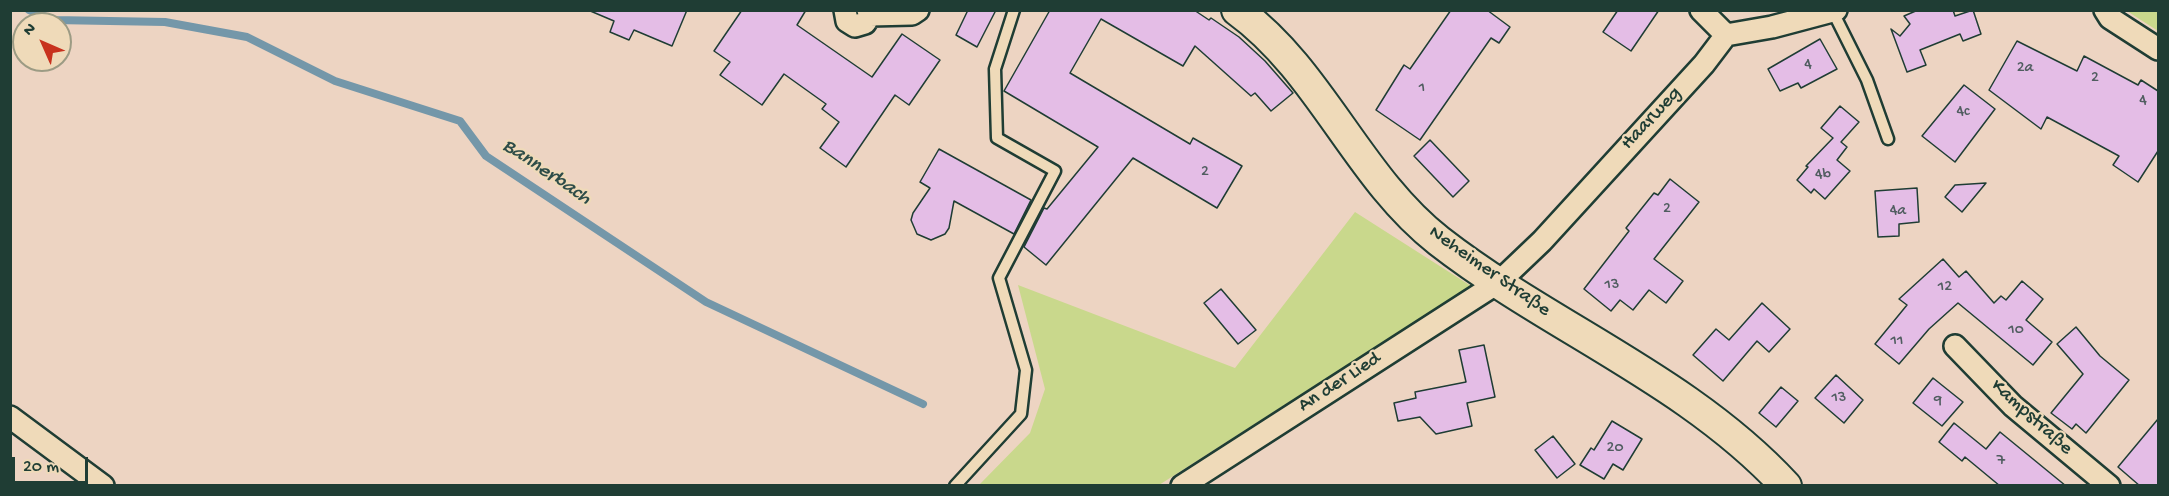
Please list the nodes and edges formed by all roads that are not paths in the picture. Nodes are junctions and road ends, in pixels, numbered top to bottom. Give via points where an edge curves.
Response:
1 (845, 10) edge
2 (918, 10) edge
3 (1014, 10) edge
4 (1236, 10) edge
5 (1701, 10) edge
6 (2105, 10) edge
7 (1835, 11) edge
8 (869, 13) edge
9 (1726, 35) junction
10 (2158, 49) edge
11 (1888, 139) dead end
12 (1499, 282) junction
13 (1955, 346) dead end
14 (10, 417) edge
15 (103, 486) edge
16 (955, 486) edge
17 (1182, 486) edge
18 (1786, 486) edge
19 (2109, 486) edge

1 - 8 street via 847,21 855,26 865,23
2 - 8 street via 912,14
3 - 16 lane via 995,69 997,138 1055,171 999,278 1026,370 1021,414
4 - 12 main road, Neheimer Straße via 1288,57 1362,160 1399,204 1438,241
5 - 9 street
6 - 10 street via 2110,18
7 - 9 street
7 - 11 lane via 1867,80
9 - 12 street, Haarweg via 1542,242
12 - 17 street, An der Lied
12 - 18 main road, Neheimer Straße via 1633,363 1714,420 1763,460
13 - 19 street, Kampstraße via 2013,406
14 - 15 street

